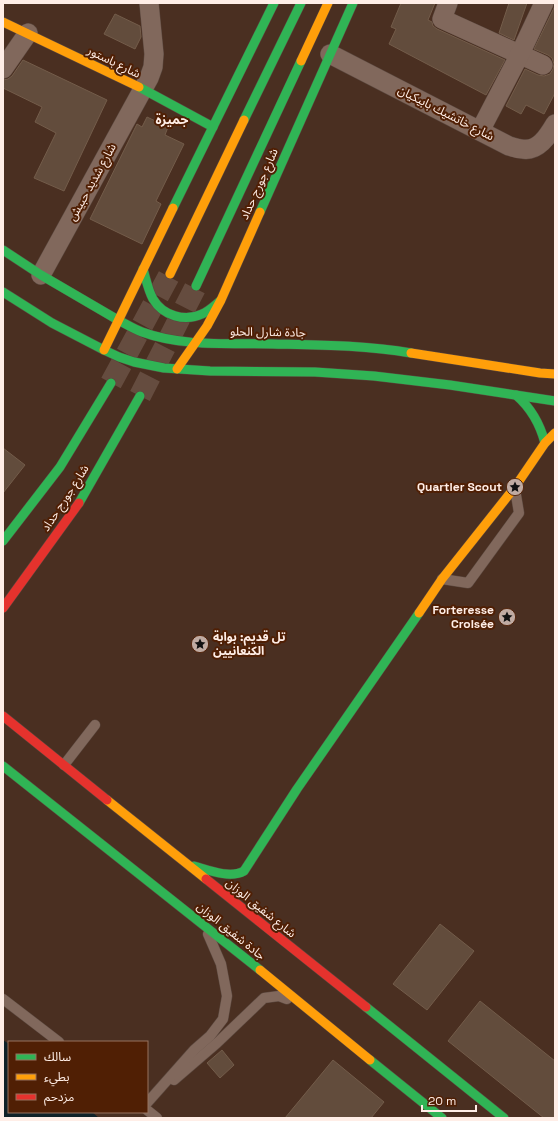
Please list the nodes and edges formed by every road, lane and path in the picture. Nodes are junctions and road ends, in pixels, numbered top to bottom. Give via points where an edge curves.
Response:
1 (149, 3) edge
2 (274, 3) edge
3 (301, 3) edge
4 (328, 3) edge
5 (353, 3) edge
6 (448, 3) edge
7 (544, 3) edge
8 (3, 22) edge
9 (28, 34) junction
10 (330, 54) junction
11 (520, 54) junction
12 (543, 65) dead end
13 (3, 69) edge
14 (142, 89) junction
15 (555, 124) edge
16 (213, 127) junction
17 (480, 131) junction
18 (3, 250) edge
19 (143, 269) junction
20 (170, 274) tunnel mouth
21 (41, 275) junction
22 (196, 286) tunnel mouth
23 (3, 292) edge
24 (221, 300) junction
25 (118, 320) junction
26 (195, 343) junction
27 (104, 350) junction
28 (177, 369) junction
29 (555, 374) edge
30 (111, 383) tunnel mouth
31 (516, 395) junction
32 (140, 396) tunnel mouth
33 (555, 401) edge
34 (555, 432) edge
35 (545, 443) junction
36 (514, 487) junction
37 (3, 541) edge
38 (442, 579) junction
39 (3, 608) edge
40 (3, 716) edge
41 (95, 725) dead end
42 (64, 765) junction
43 (3, 766) edge
44 (187, 864) junction
45 (204, 925) junction
46 (3, 999) edge
47 (303, 1005) junction
48 (58, 1041) edge
49 (148, 1103) edge
50 (148, 1103) edge
51 (148, 1111) edge
52 (157, 1118) edge
53 (442, 1118) edge
54 (504, 1118) edge

1 - 14 street, شارع شديد حبيش via 153,67
2 - 16 main road
3 - 20 main road
4 - 22 main road, شارع جورج حداد
5 - 10 main road, شارع جورج حداد
6 - 11 street via 442,19
7 - 11 street
8 - 9 main road, شارع باستور
9 - 13 street
9 - 14 main road, شارع باستور
10 - 17 street, شارع خاتشيك بابيكيان
10 - 24 main road, شارع جورج حداد
11 - 12 street
11 - 17 street
14 - 16 main road, شارع باستور
14 - 21 street, شارع شديد حبيش
15 - 17 street, شارع خاتشيك بابيكيان via 543,142 536,147 523,150
16 - 19 main road
18 - 21 main road, جادة شارل الحلو
19 - 24 main road via 153,298 167,313 190,318 209,311
19 - 25 main road
21 - 25 main road, جادة شارل الحلو
23 - 27 main road via 52,323
24 - 26 main road, شارع جورج حداد
25 - 26 main road, جادة شارل الحلو via 142,332
25 - 27 main road
26 - 28 main road, شارع جورج حداد
26 - 29 main road, جادة شارل الحلو via 366,347
27 - 28 main road via 140,363
28 - 31 main road via 342,374 464,386
30 - 37 main road, شارع جورج حداد via 60,467
31 - 33 main road
31 - 35 main road via 525,402 536,418
32 - 39 main road, شارع جورج حداد via 77,506
34 - 35 main road
35 - 36 main road
36 - 38 main road
36 - 38 lane via 519,513 468,583
38 - 44 main road via 297,789 248,865 241,872 230,874
40 - 42 main road, شارع شفيق الوزان
41 - 42 lane
42 - 44 main road, شارع شفيق الوزان
43 - 45 main road, جادة شفيق الوزان
44 - 54 main road, شارع شفيق الوزان
45 - 47 main road, جادة شفيق الوزان
45 - 49 lane via 221,964 227,996 223,1018 210,1036 194,1050
46 - 48 lane
47 - 50 lane via 279,996 264,998
47 - 53 main road, جادة شفيق الوزان
51 - 52 lane

